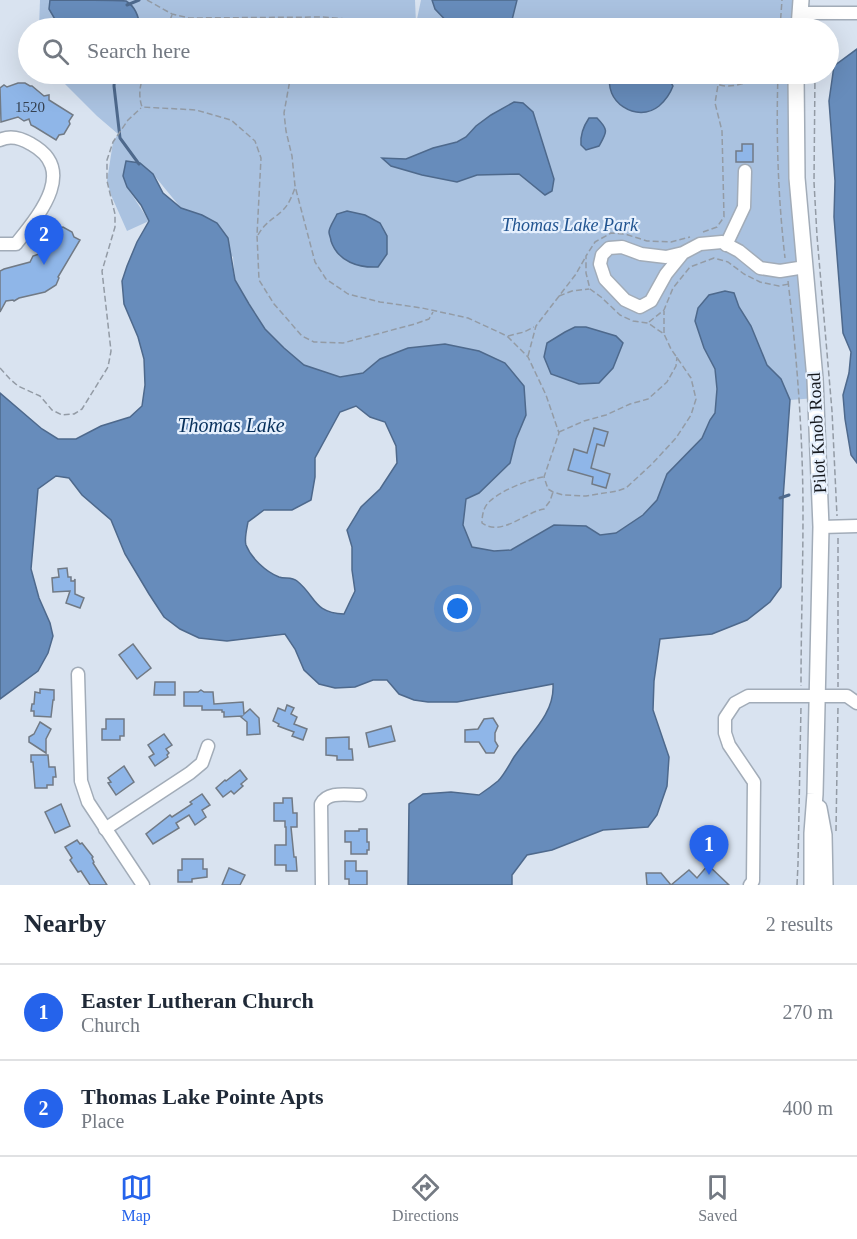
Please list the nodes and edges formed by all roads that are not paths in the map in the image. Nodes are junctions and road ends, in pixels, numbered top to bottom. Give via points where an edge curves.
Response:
1 (857, 13) edge
2 (800, 14) edge
3 (796, 84) edge
4 (0, 140) edge
5 (745, 171) dead end
6 (0, 244) edge
7 (726, 244) junction
8 (683, 253) junction
9 (805, 267) junction
10 (857, 526) edge
11 (821, 527) junction
12 (78, 674) dead end
13 (817, 696) junction
14 (857, 703) edge
15 (208, 746) dead end
16 (815, 794) junction
17 (360, 795) dead end
18 (105, 829) junction
19 (143, 885) edge
20 (322, 885) edge
21 (750, 885) edge
22 (812, 885) edge
23 (825, 885) edge

1 - 2 street
3 - 9 main road, Pilot Knob Road via 797,178
4 - 6 street via 18,138 44,153 51,162 54,179 49,195 16,243
5 - 7 street via 744,207
7 - 8 street via 700,244
7 - 9 street via 760,268 780,271
8 - 8 street via 666,257 641,254 622,246 609,248 600,264 605,279 624,300 640,307 651,301
9 - 11 main road, Pilot Knob Road via 815,379
10 - 11 street
11 - 13 main road, Pilot Knob Road
12 - 18 street via 81,781 88,802
13 - 14 street via 847,696
13 - 16 main road, Pilot Knob Road
13 - 21 street via 748,696 735,703 725,718 729,745 754,782
15 - 18 street via 202,763 190,773
16 - 22 main road, Pilot Knob Road
16 - 23 main road, Pilot Knob Road via 824,835
17 - 20 street via 330,795 321,804
18 - 19 street

